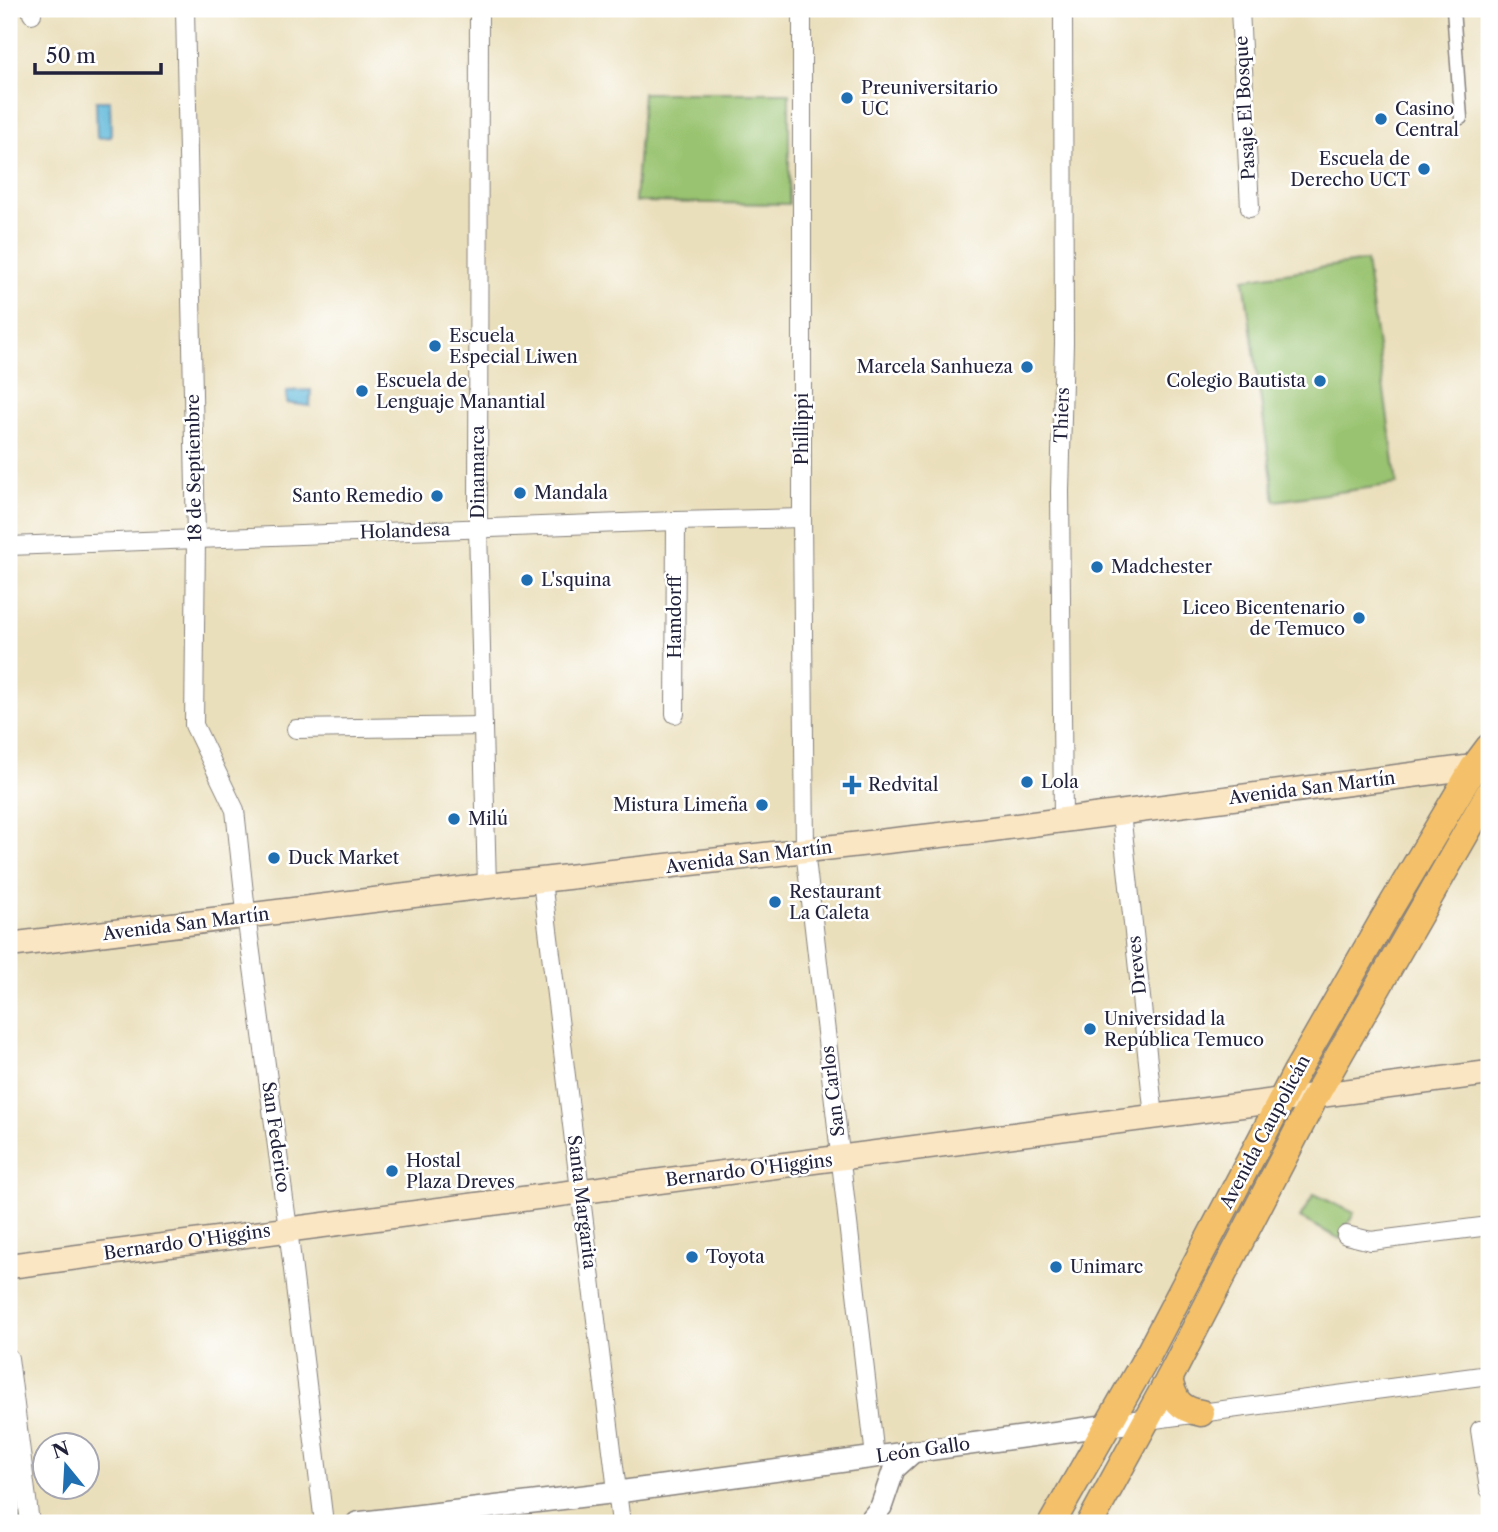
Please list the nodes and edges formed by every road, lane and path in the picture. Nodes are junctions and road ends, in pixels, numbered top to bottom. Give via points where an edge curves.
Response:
1 (185, 9) edge
2 (480, 9) edge
3 (802, 9) edge
4 (1063, 9) edge
5 (1240, 9) edge
6 (1453, 9) edge
7 (1461, 118) dead end
8 (1250, 208) dead end
9 (802, 518) junction
10 (676, 521) junction
11 (478, 528) junction
12 (196, 538) junction
13 (9, 546) edge
14 (675, 714) dead end
15 (483, 726) junction
16 (296, 729) dead end
17 (1484, 760) edge
18 (1489, 793) edge
19 (1121, 813) junction
20 (1063, 820) junction
21 (805, 850) junction
22 (542, 881) junction
23 (487, 887) junction
24 (246, 917) junction
25 (9, 945) edge
26 (1489, 1073) edge
27 (1315, 1097) junction
28 (1280, 1101) junction
29 (1154, 1117) junction
30 (841, 1158) junction
31 (581, 1192) junction
32 (1489, 1226) edge
33 (289, 1229) junction
34 (1346, 1235) dead end
35 (9, 1266) edge
36 (9, 1358) edge
37 (1489, 1375) edge
38 (1169, 1379) junction
39 (1201, 1413) junction
40 (1147, 1420) junction
41 (1108, 1425) junction
42 (1480, 1430) dead end
43 (914, 1451) junction
44 (875, 1457) junction
45 (1489, 1489) edge
46 (618, 1492) junction
47 (30, 1523) edge
48 (324, 1523) edge
49 (357, 1523) edge
50 (621, 1523) edge
51 (869, 1523) edge
52 (1052, 1523) edge
53 (1090, 1523) edge

1 - 12 street, 18 de Septiembre
2 - 11 street, Dinamarca
3 - 9 street, Phillippi
4 - 20 street, Thiers
5 - 8 street, Pasaje El Bosque
6 - 7 street
9 - 10 street, Holandesa
9 - 21 street, Phillippi
10 - 11 street, Holandesa
10 - 14 street, Hamdorff
11 - 12 street, Holandesa
11 - 15 street, Dinamarca
12 - 13 street, Holandesa
12 - 24 street, 18 de Septiembre via 194,725 235,810
15 - 16 street
15 - 23 street, Dinamarca
17 - 19 main road, Avenida San Martín
17 - 28 main road, Avenida Caupolicán via 1382,920
18 - 27 main road, Avenida Caupolicán
19 - 20 main road, Avenida San Martín
19 - 29 street, Dreves
20 - 21 main road, Avenida San Martín
21 - 22 main road, Avenida San Martín
21 - 30 street, San Carlos
22 - 23 main road, Avenida San Martín
22 - 31 street, Santa Margarita
23 - 24 main road, Avenida San Martín
24 - 25 main road, Avenida San Martín
24 - 33 street, San Federico
26 - 27 main road, Bernardo O'Higgins
27 - 28 main road, Bernardo O'Higgins
27 - 38 main road, Avenida Caupolicán
28 - 29 main road, Bernardo O'Higgins
28 - 41 main road, Avenida Caupolicán
29 - 30 main road, Bernardo O'Higgins
30 - 31 main road, Bernardo O'Higgins
30 - 44 street, San Carlos
31 - 33 main road, Bernardo O'Higgins
31 - 46 street, Santa Margarita
32 - 34 street via 1371,1241
33 - 35 main road, Bernardo O'Higgins
33 - 48 street, San Federico
36 - 47 street
37 - 39 street, León Gallo
38 - 39 main road via 1179,1404
38 - 40 main road, Avenida Caupolicán
39 - 40 street, León Gallo
40 - 41 street, León Gallo
40 - 53 main road, Avenida Caupolicán
41 - 43 street, León Gallo
41 - 52 main road, Avenida Caupolicán
42 - 45 street
43 - 44 street, León Gallo
43 - 51 street via 894,1469 881,1507
44 - 46 street, León Gallo
46 - 49 street, León Gallo
46 - 50 street, Santa Margarita

